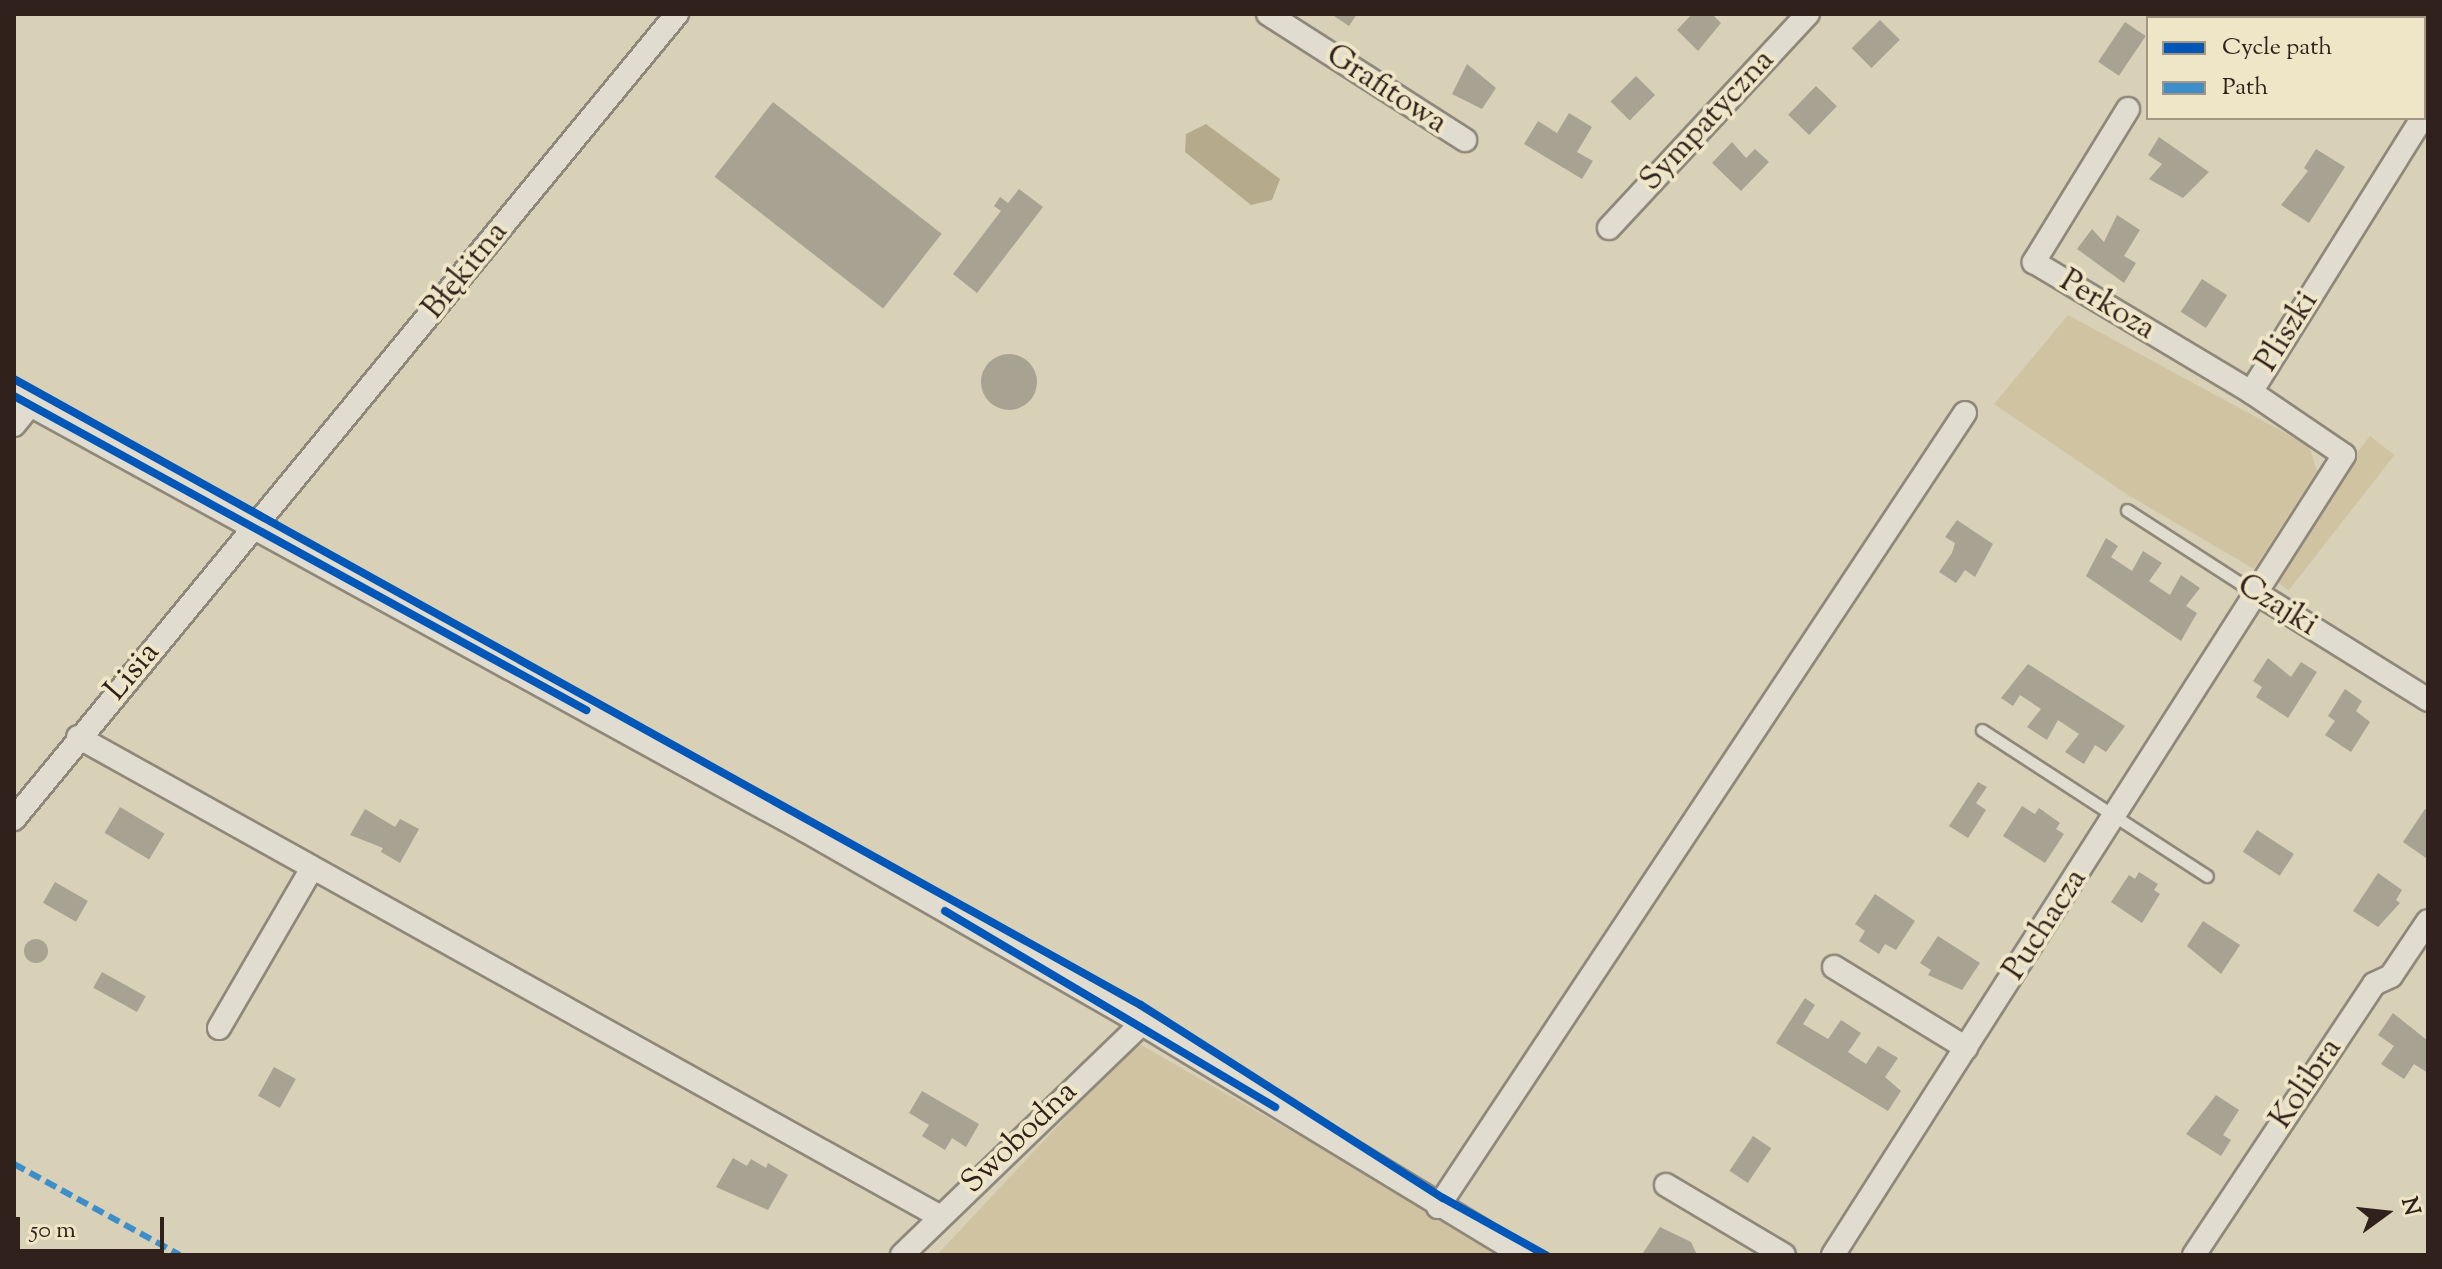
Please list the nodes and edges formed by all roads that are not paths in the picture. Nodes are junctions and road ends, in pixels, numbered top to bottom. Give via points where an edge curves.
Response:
1 (677, 14) edge
2 (1268, 14) edge
3 (1808, 14) edge
4 (2128, 109) dead end
5 (2421, 120) edge
6 (1465, 140) dead end
7 (1609, 228) dead end
8 (2251, 392) junction
9 (22, 401) edge
10 (1965, 413) dead end
11 (14, 425) edge
12 (2127, 510) dead end
13 (254, 528) junction
14 (2258, 594) junction
15 (2428, 700) edge
16 (1982, 730) dead end
17 (78, 737) junction
18 (2115, 817) junction
19 (14, 819) edge
20 (312, 868) junction
21 (2207, 876) dead end
22 (2428, 921) edge
23 (1834, 967) dead end
24 (1136, 1020) junction
25 (219, 1028) dead end
26 (1966, 1048) junction
27 (1666, 1185) dead end
28 (1438, 1207) junction
29 (939, 1216) junction
30 (902, 1255) edge
31 (1522, 1255) edge
32 (1784, 1255) edge
33 (1833, 1255) edge
34 (2194, 1255) edge

1 - 13 street, Błękitna
2 - 6 street, Grafitowa
3 - 7 street, Sympatyczna
4 - 8 street, Perkoza via 2034,262
5 - 8 street, Pliszki
8 - 14 street, Pliszki via 2344,455
9 - 11 street
9 - 13 street
10 - 28 street
12 - 14 lane, Czajki
13 - 17 street, Lisia
13 - 24 street via 806,831
14 - 15 street, Czajki
14 - 18 street, Puchacza
16 - 18 lane
17 - 19 street, Lisia
17 - 20 street
18 - 21 lane
18 - 26 street, Puchacza
20 - 25 street
20 - 29 street
22 - 34 street, Kolibra via 2391,976 2374,984
23 - 26 street
24 - 28 street
24 - 29 street, Swobodna
26 - 33 street, Puchacza
27 - 32 street
28 - 31 street
29 - 30 street, Swobodna

